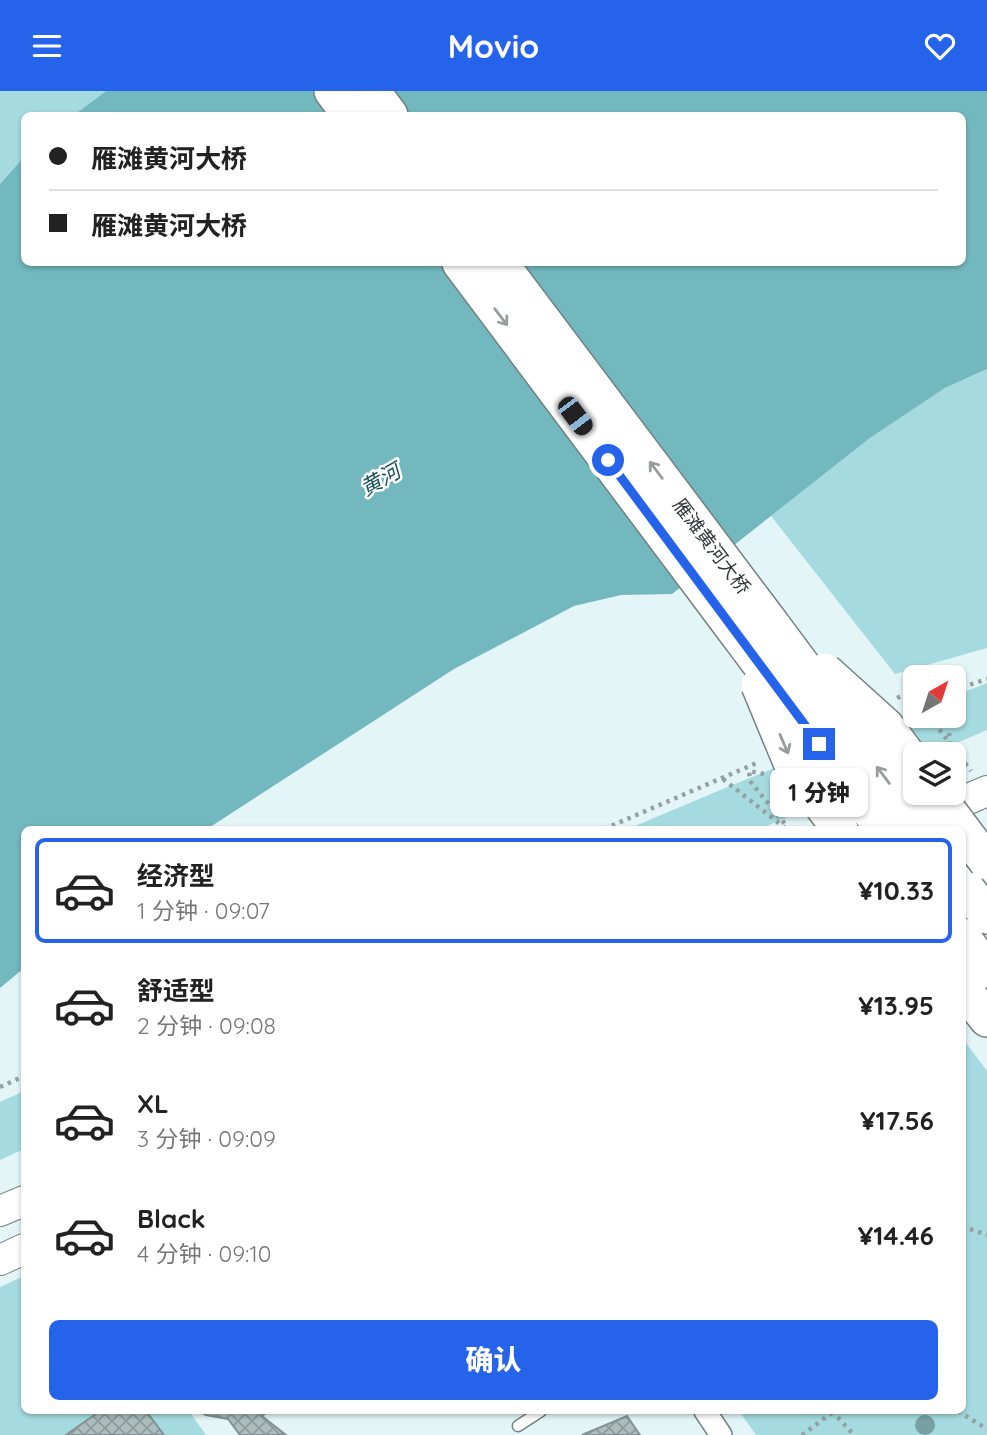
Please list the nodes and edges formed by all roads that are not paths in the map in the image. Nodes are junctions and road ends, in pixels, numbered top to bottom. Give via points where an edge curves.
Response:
1 (332, 91) edge
2 (372, 91) edge
3 (348, 112) edge
4 (388, 112) edge
5 (462, 266) edge
6 (502, 266) edge
7 (770, 622) junction
8 (739, 636) junction
9 (903, 749) edge
10 (987, 791) edge
11 (945, 805) edge
12 (838, 826) edge
13 (881, 826) edge
14 (903, 826) edge
15 (922, 826) edge
16 (960, 826) edge
17 (966, 834) edge
18 (987, 845) edge
19 (966, 853) edge
20 (987, 862) edge
21 (966, 887) edge
22 (987, 916) edge
23 (966, 941) edge
24 (987, 970) edge
25 (21, 1202) edge
26 (0, 1211) edge
27 (21, 1250) edge
28 (0, 1260) edge
29 (536, 1414) edge
30 (707, 1414) edge
31 (518, 1426) dead end
32 (721, 1435) edge

1 - 3 main road
2 - 4 main road
5 -> 8 main road, 雁滩黄河大桥
7 -> 6 main road, 雁滩黄河大桥
7 - 9 main road, bridge via 886,726
15 -> 7 main road, 雁滩黄河大桥, bridge
8 -> 12 main road, bridge via 793,767
8 - 13 main road, 雁滩黄河大桥, bridge
10 - 14 main road
11 - 16 main road, bridge
17 - 20 main road, bridge
18 - 19 main road
21 - 22 main road
23 - 24 main road
25 - 26 main road
27 - 28 main road
29 - 31 lane
30 - 32 street

